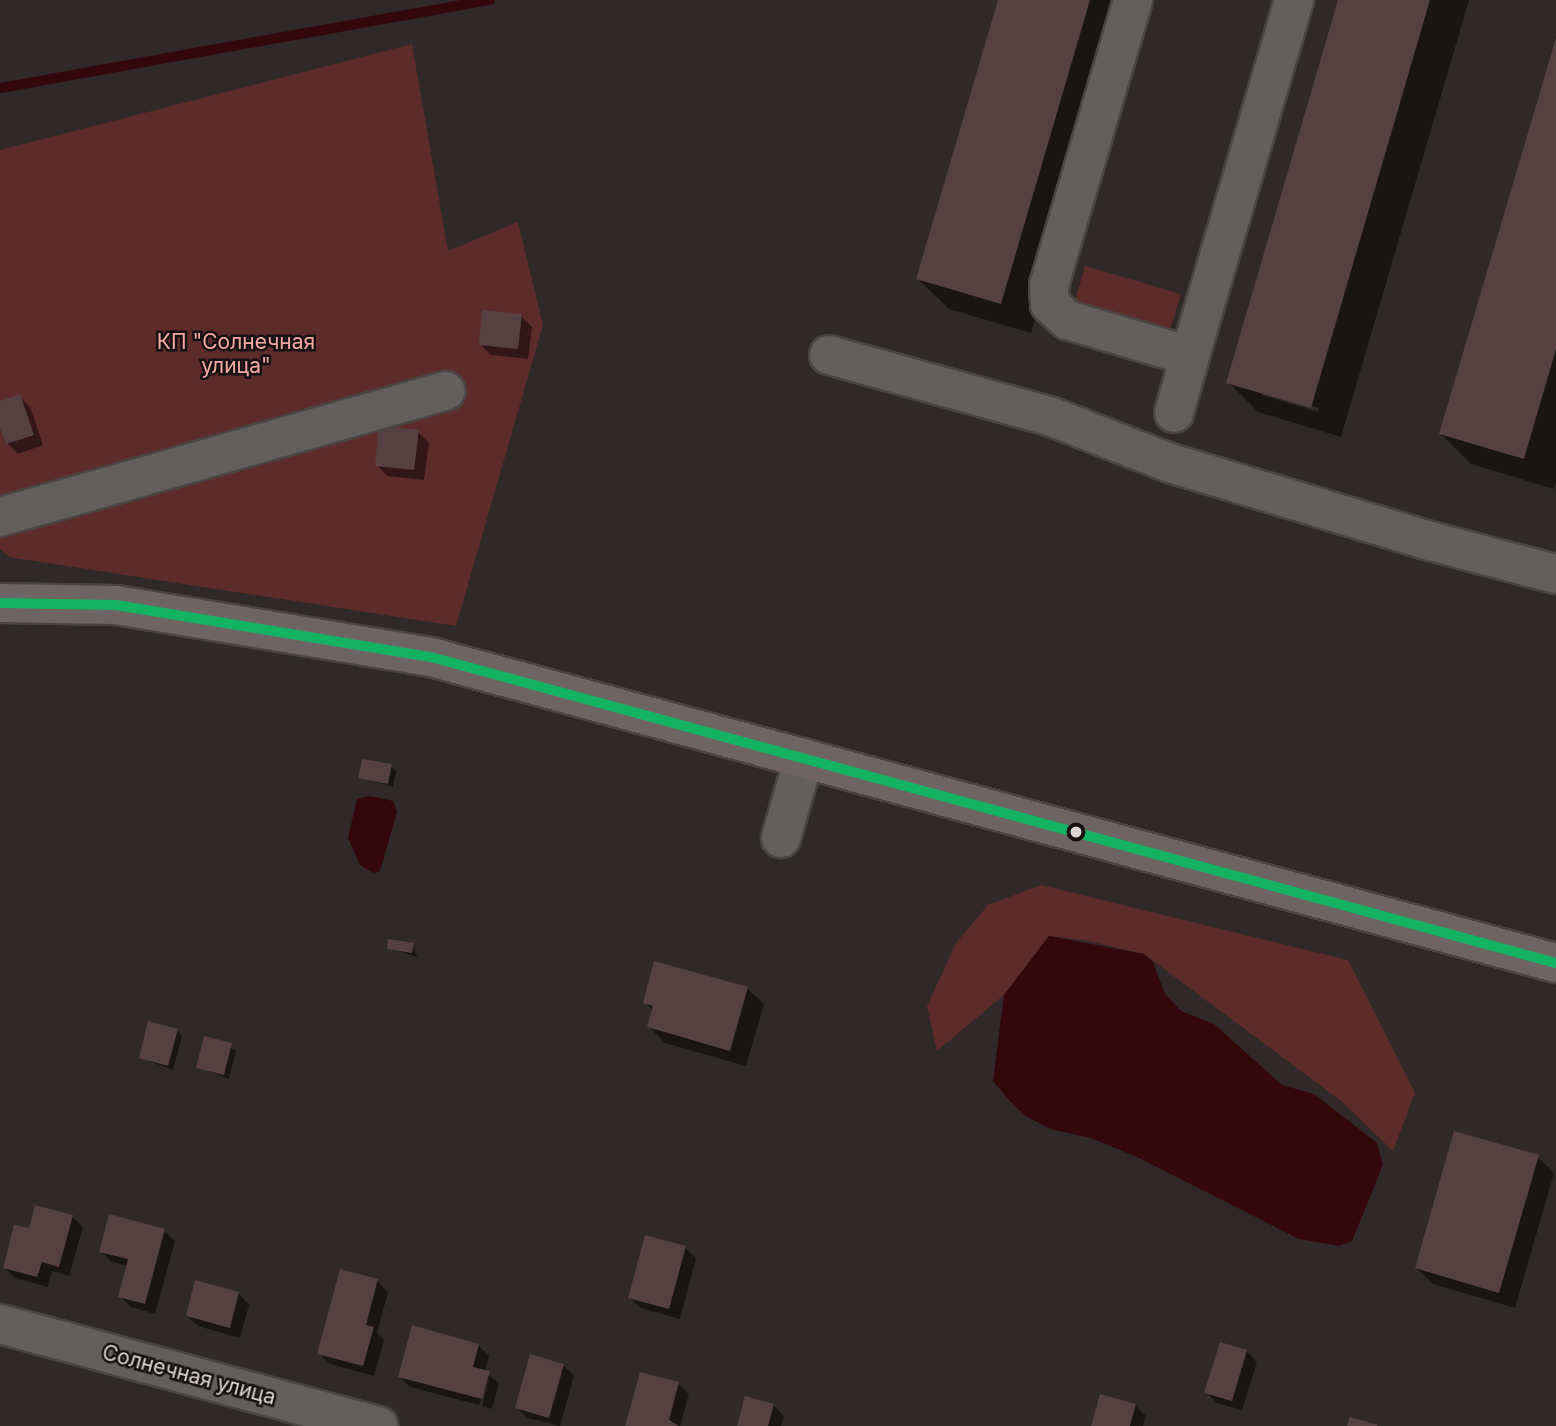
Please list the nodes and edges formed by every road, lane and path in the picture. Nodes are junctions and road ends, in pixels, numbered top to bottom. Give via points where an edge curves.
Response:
1 (1133, 0) edge
2 (1294, 0) edge
3 (829, 355) dead end
4 (1190, 356) junction
5 (446, 391) dead end
6 (1174, 413) dead end
7 (0, 517) edge
8 (1556, 574) edge
9 (0, 603) edge
10 (804, 758) junction
11 (781, 838) dead end
12 (1556, 963) edge
13 (0, 1324) edge
14 (378, 1426) edge

1 - 4 street via 1049,285 1050,304 1067,320
2 - 4 street
3 - 8 street via 1052,417 1170,463 1404,534
4 - 6 street
5 - 7 street
9 - 10 main road via 116,605 431,657
10 - 11 street
10 - 12 main road
13 - 14 street, Солнечная улица

